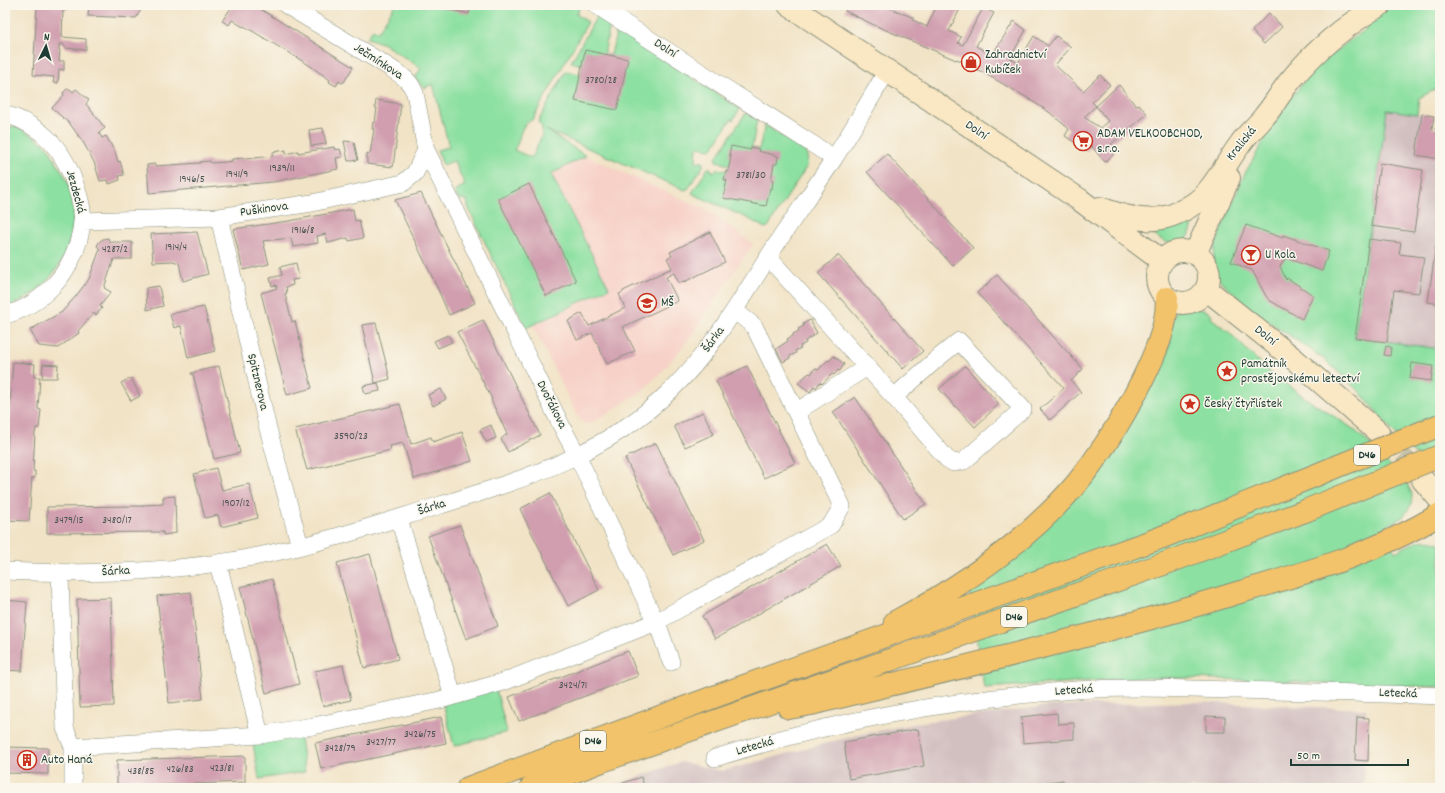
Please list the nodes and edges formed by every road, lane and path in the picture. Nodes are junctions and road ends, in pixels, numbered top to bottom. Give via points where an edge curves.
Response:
1 (286, 5) edge
2 (596, 5) edge
3 (789, 5) edge
4 (1380, 5) edge
5 (887, 71) junction
6 (5, 114) edge
7 (1264, 118) junction
8 (426, 150) junction
9 (834, 158) junction
10 (1080, 200) junction
11 (219, 217) junction
12 (83, 221) junction
13 (1195, 254) junction
14 (768, 257) junction
15 (1162, 261) junction
16 (1206, 289) junction
17 (1168, 298) junction
18 (735, 311) junction
19 (5, 315) edge
20 (866, 367) junction
21 (894, 396) junction
22 (796, 412) junction
23 (1440, 425) edge
24 (1378, 432) tunnel mouth
25 (577, 455) junction
26 (1440, 456) edge
27 (1423, 480) tunnel mouth
28 (1440, 500) edge
29 (1440, 514) edge
30 (399, 519) junction
31 (300, 546) junction
32 (218, 563) junction
33 (5, 571) edge
34 (60, 574) junction
35 (656, 622) junction
36 (828, 656) junction
37 (671, 662) dead end
38 (453, 696) junction
39 (1440, 696) edge
40 (723, 720) junction
41 (260, 735) junction
42 (73, 747) junction
43 (715, 758) dead end
44 (73, 788) edge
45 (468, 788) edge
46 (531, 788) edge

1 - 8 street, Ječmínkova via 389,67 411,84
2 - 9 street, Dolní
3 - 5 main road, Dolní
4 - 7 main road, Kralická via 1337,33 1321,47 1289,82
5 - 9 street, Šárka
5 - 10 main road, Dolní
6 - 12 street, Jezdecká via 21,119 42,132 60,152 72,172
7 - 10 main road, Kralická via 1241,142 1204,195 1194,204 1178,212 1157,219 1137,219 1121,216
7 - 13 main road via 1232,173
8 - 11 street, Puškinova via 415,173 403,183 312,203
8 - 25 street, Dvořákova
9 - 14 street, Šárka
10 - 15 main road, Dolní
11 - 12 street, Puškinova
11 - 31 street, Spitznerova via 267,425
12 - 19 street, Jezdecká via 64,274 42,297 16,312
13 - 15 main road via 1177,251
13 - 16 main road via 1205,262 1208,269
14 - 18 street, Šárka
14 - 20 street
15 - 17 main road via 1158,267 1157,281
16 - 17 main road via 1198,298 1186,303
16 - 24 main road, Dolní
17 - 36 highway via 1165,323 1140,384 1122,419 1077,483 1042,519 986,565 898,620
18 - 22 street via 754,326
18 - 25 street, Šárka via 693,368 653,408 627,428
20 - 21 street
20 - 22 street
21 - 21 street via 947,459 954,463 964,461 1023,409 959,341
22 - 35 street via 842,506 831,525
23 - 36 highway, D46, bridge via 1160,538
25 - 30 street, Šárka via 496,489
25 - 35 street, Dvořákova
26 - 40 highway, D46, bridge via 1305,511 1169,562
27 - 28 main road
29 - 40 highway via 1368,550 1182,610 811,704
30 - 31 street, Šárka
30 - 38 street
31 - 32 street, Šárka
32 - 34 street, Šárka via 112,573
32 - 41 street
33 - 34 street, Šárka
34 - 42 street via 65,728
35 - 37 street, Dvořákova
35 - 38 street via 503,682
36 - 45 highway, D46
38 - 41 street
39 - 43 street, Letecká via 1156,688 1077,690 974,700 873,717
40 - 46 highway, D46
41 - 42 street
42 - 44 street

